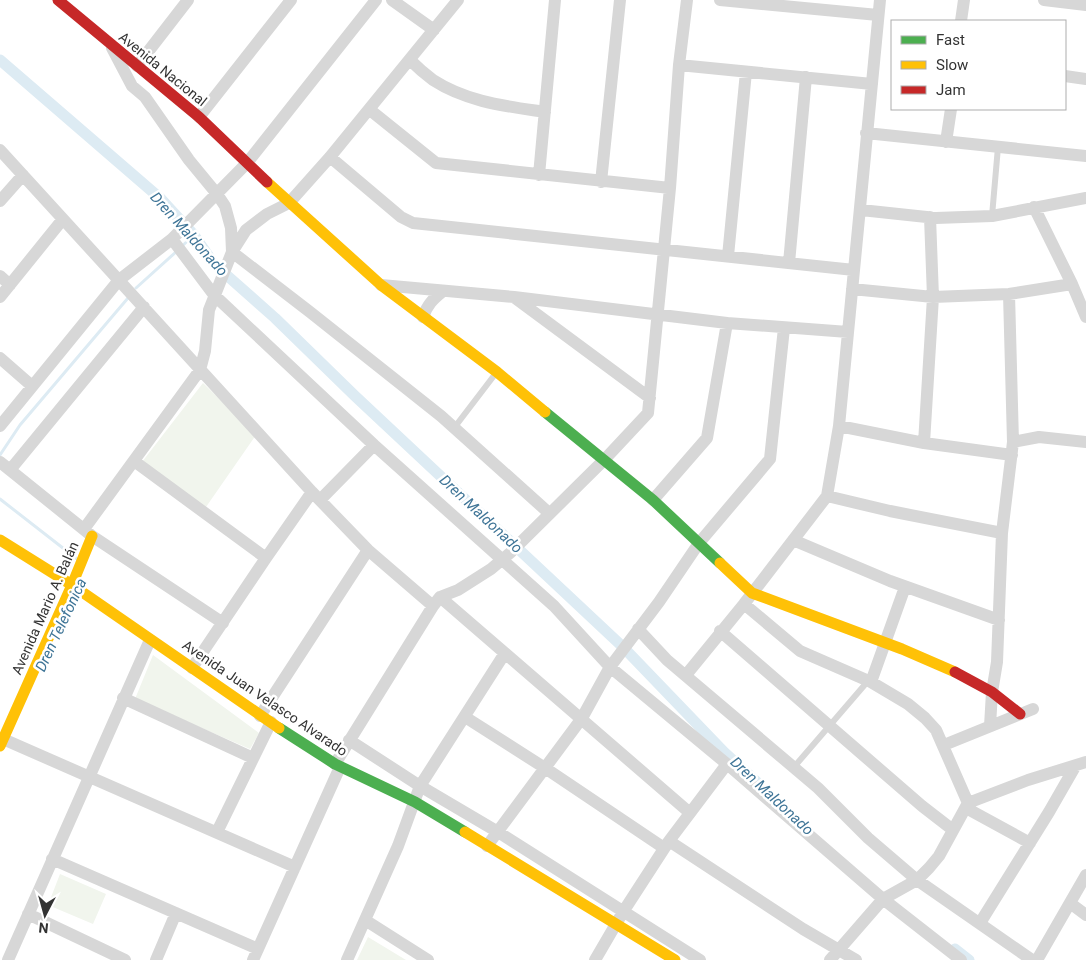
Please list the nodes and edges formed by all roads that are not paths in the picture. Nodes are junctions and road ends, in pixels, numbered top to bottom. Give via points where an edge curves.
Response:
1 (58, 0) edge
2 (188, 0) edge
3 (291, 0) edge
4 (376, 0) edge
5 (392, 0) edge
6 (458, 0) edge
7 (555, 0) edge
8 (620, 0) edge
9 (687, 0) edge
10 (720, 0) edge
11 (880, 0) edge
12 (964, 0) edge
13 (1044, 0) edge
14 (1086, 5) edge
15 (878, 15) junction
16 (962, 20) edge
17 (434, 30) junction
18 (111, 46) junction
19 (410, 60) junction
20 (137, 66) junction
21 (679, 66) junction
22 (746, 72) junction
23 (1066, 76) edge
24 (806, 77) junction
25 (1086, 79) edge
26 (872, 84) junction
27 (370, 110) junction
28 (950, 110) edge
29 (544, 112) junction
30 (199, 118) junction
31 (866, 134) junction
32 (946, 142) junction
33 (998, 147) junction
34 (0, 150) edge
35 (1086, 156) edge
36 (330, 158) junction
37 (247, 163) junction
38 (539, 175) junction
39 (23, 176) junction
40 (601, 182) junction
41 (670, 188) junction
42 (217, 194) junction
43 (1086, 198) edge
44 (0, 201) edge
45 (289, 203) junction
46 (1034, 207) junction
47 (861, 210) junction
48 (992, 216) junction
49 (930, 217) junction
50 (63, 219) junction
51 (172, 239) junction
52 (664, 249) junction
53 (232, 252) junction
54 (728, 256) junction
55 (789, 263) junction
56 (854, 270) junction
57 (0, 276) edge
58 (119, 280) junction
59 (1072, 284) junction
60 (10, 285) junction
61 (381, 285) junction
62 (852, 289) junction
63 (216, 290) junction
64 (442, 291) junction
65 (1009, 294) junction
66 (0, 297) edge
67 (514, 297) junction
68 (933, 297) junction
69 (144, 307) junction
70 (658, 315) junction
71 (423, 317) junction
72 (1086, 317) edge
73 (727, 323) junction
74 (784, 328) junction
75 (848, 332) junction
76 (0, 358) edge
77 (200, 370) junction
78 (496, 372) junction
79 (32, 386) junction
80 (650, 398) junction
81 (0, 426) edge
82 (839, 426) junction
83 (454, 428) junction
84 (924, 442) junction
85 (1013, 442) junction
86 (1086, 442) edge
87 (374, 445) junction
88 (1012, 455) junction
89 (605, 459) junction
90 (134, 461) junction
91 (5, 466) edge
92 (316, 496) junction
93 (827, 496) junction
94 (653, 500) junction
95 (549, 513) junction
96 (88, 533) junction
97 (1002, 533) junction
98 (0, 540) edge
99 (792, 540) junction
100 (700, 543) junction
101 (368, 550) junction
102 (506, 556) junction
103 (266, 558) junction
104 (72, 585) junction
105 (905, 587) junction
106 (752, 593) junction
107 (437, 602) junction
108 (744, 604) junction
109 (998, 620) junction
110 (223, 623) junction
111 (638, 629) junction
112 (720, 631) junction
113 (150, 640) junction
114 (885, 643) junction
115 (505, 653) junction
116 (610, 666) junction
117 (192, 668) junction
118 (686, 676) junction
119 (870, 682) junction
120 (992, 692) junction
121 (123, 698) junction
122 (1033, 709) dead end
123 (1020, 714) junction
124 (465, 717) junction
125 (582, 718) junction
126 (265, 719) junction
127 (830, 726) junction
128 (990, 726) junction
129 (349, 740) junction
130 (2, 742) edge
131 (944, 745) junction
132 (253, 758) junction
133 (727, 764) junction
134 (1081, 764) edge
135 (338, 766) junction
136 (794, 767) junction
137 (545, 768) junction
138 (88, 776) junction
139 (420, 786) junction
140 (414, 802) junction
141 (967, 806) junction
142 (690, 813) junction
143 (953, 830) junction
144 (217, 832) junction
145 (498, 832) junction
146 (1030, 843) junction
147 (666, 844) junction
148 (487, 846) junction
149 (52, 859) junction
150 (295, 867) junction
151 (1086, 876) edge
152 (917, 880) junction
153 (884, 899) junction
154 (1070, 903) junction
155 (624, 912) junction
156 (176, 913) junction
157 (28, 914) junction
158 (1086, 915) edge
159 (365, 920) junction
160 (980, 923) junction
161 (616, 924) junction
162 (838, 950) junction
163 (97, 954) edge
164 (255, 954) edge
165 (8, 960) edge
166 (125, 960) edge
167 (156, 960) edge
168 (347, 960) edge
169 (428, 960) edge
170 (595, 960) edge
171 (675, 960) edge
172 (700, 960) edge
173 (830, 960) edge
174 (856, 960) edge
175 (961, 960) edge
176 (1032, 960) edge
177 (1037, 960) edge

1 - 18 street, Avenida Nacional
2 - 20 street
3 - 30 street
4 - 37 street
5 - 17 street
6 - 17 street
7 - 29 street
8 - 40 street
9 - 21 street
10 - 15 street
11 - 15 street
12 - 16 street
13 - 14 street
15 - 26 street
17 - 19 street
18 - 20 street, Avenida Nacional
18 - 42 street via 132,86 145,97
19 - 27 street
19 - 29 street via 432,79 468,98
20 - 30 street, Avenida Nacional
21 - 22 street
21 - 41 street
22 - 24 street
22 - 54 street
23 - 25 street
24 - 26 street
24 - 55 street
26 - 31 street
27 - 36 street
27 - 38 street via 436,163
28 - 32 street
29 - 38 street
30 - 37 street, Avenida Nacional
31 - 32 street
31 - 47 street
32 - 33 street
33 - 35 street
33 - 48 lane
34 - 39 street
36 - 45 street
36 - 52 street via 407,221
37 - 42 street
37 - 45 street, Avenida Nacional
38 - 40 street
39 - 44 street
39 - 50 street
40 - 41 street
41 - 52 street
42 - 51 street
42 - 53 street via 225,206 231,228
43 - 46 street
45 - 53 street via 246,230
45 - 61 street, Avenida Nacional
46 - 48 street
46 - 59 street
47 - 49 street
47 - 56 street
48 - 49 street
49 - 68 street
50 - 58 street
50 - 60 street
51 - 58 street
51 - 63 street
52 - 54 street
52 - 70 street
53 - 63 street
53 - 83 street
54 - 55 street
55 - 56 street
56 - 62 street
57 - 60 street
58 - 69 street
58 - 79 street
59 - 65 street
59 - 72 street
60 - 66 street
61 - 64 street
61 - 71 street, Avenida Nacional
62 - 68 street
62 - 75 street
63 - 77 street via 209,310 204,361
63 - 87 street
64 - 67 street
64 - 71 street via 426,308
65 - 68 street
65 - 85 street
67 - 70 street
67 - 80 street
68 - 84 street
69 - 77 street
69 - 91 street
70 - 73 street
70 - 80 street
71 - 78 street, Avenida Nacional
73 - 74 street
73 - 94 street via 707,438
74 - 75 street
74 - 100 street via 770,459
75 - 82 street
76 - 79 street
77 - 90 street
77 - 92 street
78 - 83 lane
78 - 89 street, Avenida Nacional
79 - 81 street
80 - 89 street via 648,414
82 - 84 street
82 - 93 street
83 - 95 street
84 - 88 street
85 - 86 street via 1039,438
85 - 88 street
87 - 92 street
87 - 102 street
88 - 97 street
89 - 94 street, Avenida Nacional
89 - 95 street
90 - 96 street
90 - 103 street
91 - 96 street
92 - 101 street
92 - 103 street
93 - 97 street
93 - 99 street
94 - 100 street, Avenida Nacional
95 - 102 street
96 - 104 street, Avenida Mario A. Balán
96 - 110 street
97 - 109 street
98 - 104 street, Avenida Juan Velasco Alvarado
99 - 105 street
99 - 106 street
100 - 106 street, Avenida Nacional
100 - 111 street
101 - 107 street
101 - 126 street
102 - 107 street
102 - 116 street
103 - 110 street
104 - 113 street, Avenida Juan Velasco Alvarado
104 - 130 street, Avenida Mario A. Balán
105 - 109 street
105 - 114 street
106 - 108 street
106 - 114 street
107 - 115 street
107 - 129 street
108 - 112 street
108 - 119 street via 800,651
109 - 120 street
110 - 117 street
111 - 116 street
111 - 118 street
112 - 118 street
112 - 127 street
113 - 117 street, Avenida Juan Velasco Alvarado
113 - 121 street
114 - 119 street
114 - 120 street via 967,677
115 - 124 street
115 - 125 street
116 - 125 street
116 - 133 street
117 - 126 street, Avenida Juan Velasco Alvarado
118 - 136 street
119 - 127 lane
119 - 131 street via 908,704 936,730
120 - 123 street
120 - 128 street
121 - 132 street
121 - 138 street
122 - 123 street
123 - 128 street
124 - 137 street
124 - 139 street
125 - 137 street
125 - 142 street
126 - 132 street
126 - 135 street, Avenida Juan Velasco Alvarado
127 - 136 lane
127 - 143 street
128 - 131 street
129 - 135 street
129 - 139 street
130 - 138 street
131 - 141 street
132 - 144 street
133 - 142 street
133 - 153 street
134 - 141 street via 1028,780
134 - 146 street
135 - 140 street, Avenida Juan Velasco Alvarado
135 - 150 street
136 - 152 street
137 - 145 street
137 - 147 street
138 - 144 street
138 - 149 street
139 - 140 street
139 - 145 street
140 - 148 street, Avenida Juan Velasco Alvarado
140 - 159 street
141 - 143 street
141 - 146 street
142 - 147 street
143 - 152 street via 939,856
144 - 150 street
145 - 148 street
145 - 155 street
146 - 160 street
147 - 155 street
147 - 162 street
148 - 161 street, Avenida Juan Velasco Alvarado
149 - 156 street
149 - 157 street
150 - 164 street
151 - 154 street
152 - 153 street
152 - 160 street
153 - 162 street
153 - 175 street
154 - 158 street
154 - 177 street
155 - 161 street
155 - 172 street
156 - 164 street
156 - 167 street
157 - 163 street
157 - 165 street
159 - 168 street
159 - 169 street
160 - 176 street
161 - 170 street
161 - 171 street, Avenida Juan Velasco Alvarado
162 - 173 street
162 - 174 street
163 - 166 street

